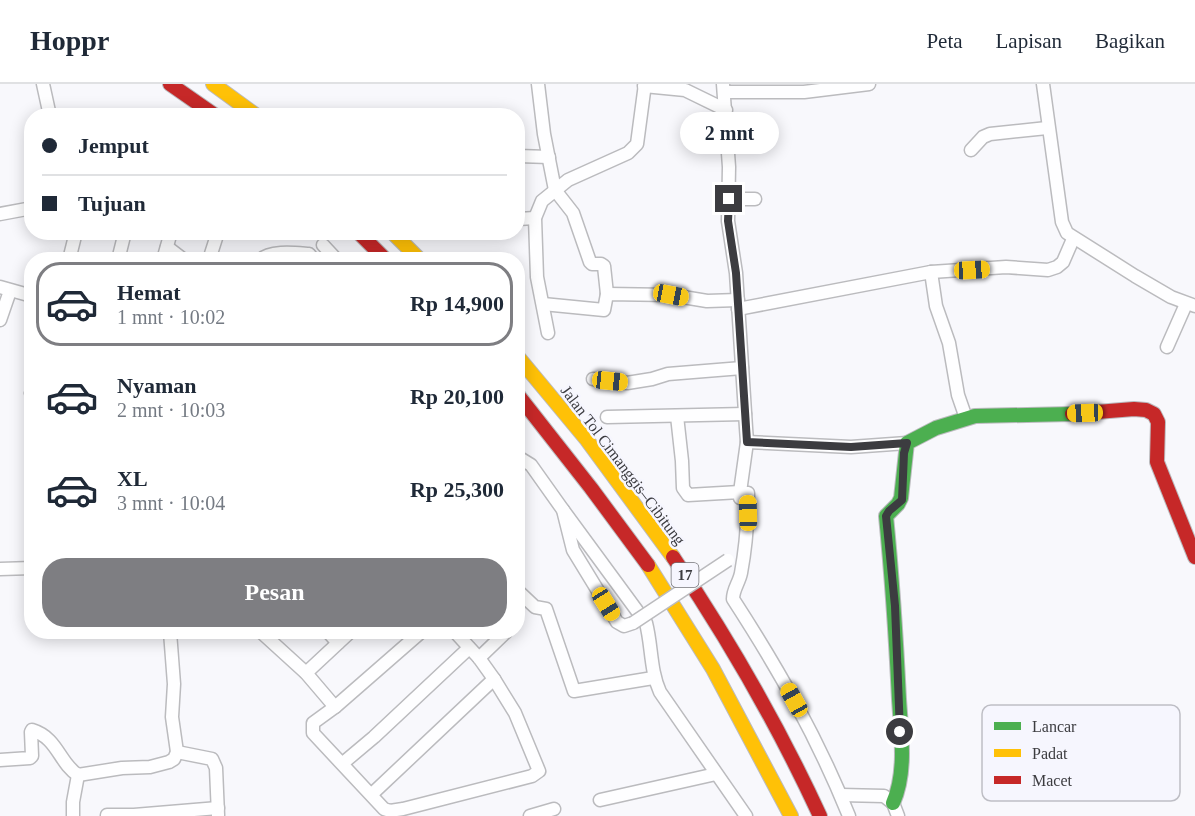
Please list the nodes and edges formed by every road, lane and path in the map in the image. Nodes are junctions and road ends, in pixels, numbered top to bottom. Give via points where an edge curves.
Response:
1 (43, 84) edge
2 (170, 84) edge
3 (213, 84) edge
4 (538, 84) edge
5 (869, 84) edge
6 (1042, 84) edge
7 (645, 85) edge
8 (724, 88) edge
9 (48, 108) edge
10 (204, 108) edge
11 (246, 108) edge
12 (726, 110) junction
13 (1047, 128) junction
14 (971, 150) dead end
15 (525, 156) edge
16 (549, 157) junction
17 (555, 190) junction
18 (729, 199) junction
19 (755, 199) dead end
20 (24, 210) edge
21 (0, 214) edge
22 (535, 218) junction
23 (525, 219) edge
24 (1073, 239) junction
25 (366, 240) edge
26 (400, 240) edge
27 (323, 245) dead end
28 (330, 252) edge
29 (378, 252) edge
30 (412, 252) edge
31 (931, 272) junction
32 (5, 289) edge
33 (24, 294) edge
34 (607, 294) junction
35 (543, 304) junction
36 (738, 305) junction
37 (1191, 305) edge
38 (0, 320) edge
39 (548, 333) dead end
40 (1167, 347) dead end
41 (525, 366) edge
42 (742, 368) junction
43 (593, 379) dead end
44 (525, 404) edge
45 (745, 414) junction
46 (676, 416) junction
47 (607, 417) dead end
48 (966, 418) junction
49 (747, 442) junction
50 (907, 443) junction
51 (525, 461) edge
52 (740, 492) junction
53 (563, 510) junction
54 (1195, 557) edge
55 (24, 568) edge
56 (0, 569) edge
57 (525, 598) edge
58 (171, 639) edge
59 (269, 639) edge
60 (334, 639) edge
61 (342, 639) edge
62 (413, 639) edge
63 (461, 639) edge
64 (499, 639) edge
65 (338, 643) junction
66 (469, 648) junction
67 (479, 658) junction
68 (306, 673) junction
69 (653, 678) junction
70 (494, 679) junction
71 (335, 707) junction
72 (177, 752) junction
73 (0, 760) edge
74 (343, 763) junction
75 (716, 774) junction
76 (78, 775) junction
77 (372, 794) junction
78 (841, 795) junction
79 (600, 800) dead end
80 (554, 809) dead end
81 (896, 810) edge
82 (218, 812) edge
83 (388, 813) edge
84 (108, 815) edge
85 (73, 816) edge
86 (530, 816) edge
87 (746, 816) edge
88 (791, 816) edge
89 (820, 816) edge
90 (849, 816) edge

1 - 9 street
2 - 10 main road
3 - 11 main road
4 - 16 street
5 - 8 street via 804,92
6 - 13 street
7 - 12 street via 685,90
7 - 17 street via 638,144 628,153 568,180
8 - 12 street
12 - 18 street
13 - 14 street via 990,134
13 - 24 street via 1062,222
15 - 16 street
16 - 17 street
17 - 22 street via 542,201
17 - 34 street via 573,213 590,262 604,266
18 - 19 street
18 - 36 street
20 - 21 street
22 - 23 street
22 - 35 street via 537,277
24 - 31 street via 1063,262 1048,270 1006,267
24 - 37 street
25 - 29 main road
26 - 30 main road
27 - 28 street
31 - 36 street
31 - 48 street via 936,306
32 - 33 street
32 - 38 street
34 - 35 street via 604,310
34 - 36 street via 671,295
35 - 39 street
36 - 42 street
37 - 40 street
41 - 89 main road, Jalan Tol Cimanggis–Cibitung / 17 via 595,451 679,566 763,699
42 - 43 street via 627,382
42 - 45 street
44 - 88 main road, 17 via 575,465 661,586 741,718
45 - 46 street
45 - 49 street
46 - 47 street
46 - 52 street via 685,493
48 - 50 main road
48 - 54 main road via 1121,409 1152,412 1158,422 1157,462
49 - 50 street via 851,447
49 - 52 street
50 - 81 main road via 902,500 886,516 900,716 901,765
51 - 53 street
52 - 53 street, bridge via 741,532 736,554 624,626 617,621 573,550
52 - 78 street via 748,493 748,533 733,599 776,666
53 - 69 street via 646,623
55 - 56 street
57 - 69 street via 535,607 546,609 574,691
58 - 72 street
59 - 68 street
60 - 65 street
61 - 65 street
62 - 71 street
63 - 66 street
64 - 67 street
65 - 68 street
66 - 67 street
66 - 74 street
67 - 70 street
68 - 71 street
69 - 75 street
70 - 77 street
70 - 83 street via 515,713 539,771
71 - 74 street via 313,723 312,730
72 - 76 street via 169,762 150,767
72 - 82 street via 212,759
73 - 76 street via 30,758 34,730 58,749
74 - 77 street
75 - 79 street
75 - 87 street
76 - 85 street
77 - 83 street
78 - 81 street via 884,796
78 - 90 street
80 - 86 street
82 - 84 street

